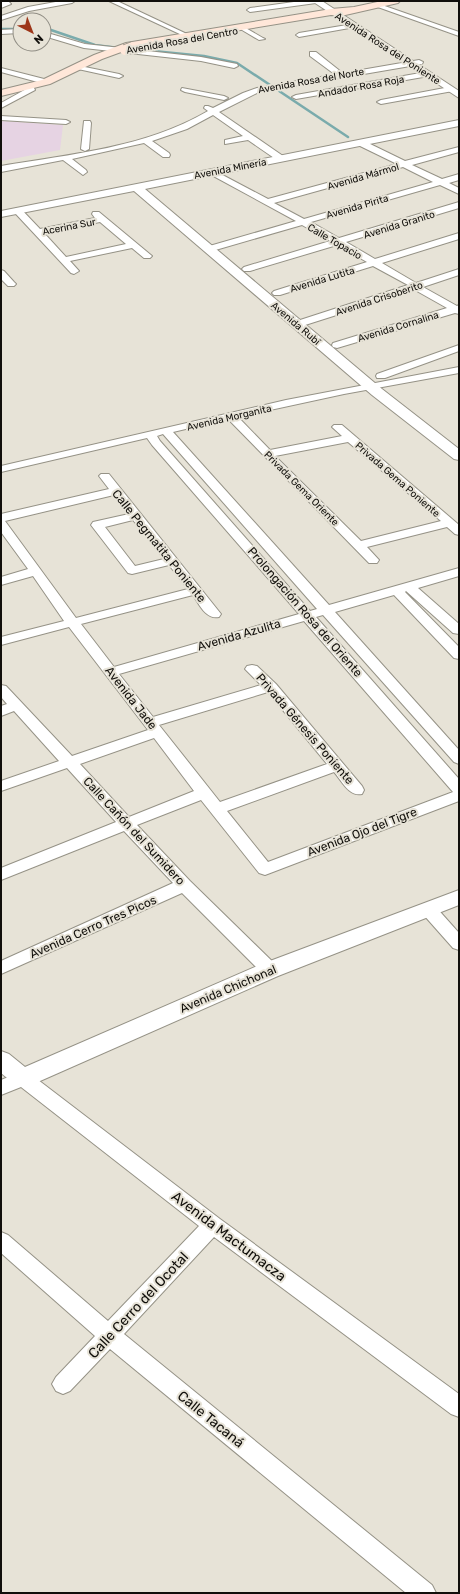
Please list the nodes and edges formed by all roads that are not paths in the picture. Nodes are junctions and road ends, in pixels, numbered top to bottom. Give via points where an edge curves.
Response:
1 (3, 1) edge
2 (56, 1) edge
3 (72, 1) edge
4 (112, 1) edge
5 (316, 1) edge
6 (329, 1) edge
7 (395, 1) edge
8 (377, 5) junction
9 (1, 6) edge
10 (250, 10) dead end
11 (342, 12) junction
12 (1, 15) edge
13 (1, 18) edge
14 (353, 26) junction
15 (244, 29) junction
16 (12, 31) edge
17 (1, 32) edge
18 (459, 34) edge
19 (186, 35) junction
20 (299, 35) dead end
21 (52, 37) edge
22 (261, 39) dead end
23 (124, 48) junction
24 (313, 54) dead end
25 (411, 60) junction
26 (236, 63) dead end
27 (81, 68) junction
28 (1, 70) edge
29 (336, 71) junction
30 (426, 74) junction
31 (119, 76) dead end
32 (45, 82) junction
33 (269, 85) junction
34 (459, 87) edge
35 (450, 89) junction
36 (30, 90) junction
37 (185, 90) dead end
38 (1, 95) edge
39 (459, 95) edge
40 (296, 97) dead end
41 (224, 98) junction
42 (381, 102) dead end
43 (1, 106) edge
44 (211, 109) junction
45 (1, 118) edge
46 (66, 122) dead end
47 (87, 124) dead end
48 (458, 124) edge
49 (250, 137) junction
50 (146, 141) junction
51 (228, 142) dead end
52 (361, 143) junction
53 (85, 149) junction
54 (459, 149) edge
55 (166, 154) dead end
56 (64, 157) junction
57 (280, 158) junction
58 (1, 164) edge
59 (404, 164) junction
60 (1, 169) edge
61 (83, 172) dead end
62 (210, 172) junction
63 (459, 177) edge
64 (442, 182) junction
65 (142, 186) junction
66 (459, 191) edge
67 (267, 202) junction
68 (459, 205) edge
69 (22, 210) junction
70 (1, 214) edge
71 (302, 221) junction
72 (48, 230) junction
73 (38, 232) junction
74 (459, 236) edge
75 (337, 242) junction
76 (134, 245) junction
77 (214, 247) junction
78 (147, 256) dead end
79 (64, 260) junction
80 (374, 263) junction
81 (247, 269) junction
82 (74, 271) dead end
83 (459, 272) edge
84 (1, 273) edge
85 (11, 284) dead end
86 (416, 286) junction
87 (277, 293) junction
88 (458, 309) edge
89 (303, 323) junction
90 (337, 345) junction
91 (459, 348) edge
92 (459, 370) edge
93 (459, 378) edge
94 (378, 384) junction
95 (240, 419) junction
96 (338, 427) dead end
97 (169, 435) junction
98 (350, 438) junction
99 (153, 439) junction
100 (458, 452) edge
101 (273, 453) junction
102 (1, 469) edge
103 (1, 476) edge
104 (104, 476) dead end
105 (115, 491) junction
106 (135, 516) junction
107 (241, 516) junction
108 (1, 518) edge
109 (225, 521) junction
110 (1, 523) edge
111 (449, 523) junction
112 (459, 531) edge
113 (360, 545) junction
114 (373, 560) dead end
115 (172, 561) junction
116 (36, 571) junction
117 (459, 572) edge
118 (1, 581) edge
119 (402, 588) junction
120 (195, 591) junction
121 (325, 610) junction
122 (214, 614) dead end
123 (308, 615) junction
124 (72, 622) junction
125 (458, 630) edge
126 (440, 635) junction
127 (1, 641) edge
128 (459, 655) edge
129 (252, 669) dead end
130 (111, 672) junction
131 (271, 687) junction
132 (1, 689) edge
133 (15, 706) junction
134 (1, 711) edge
135 (153, 727) junction
136 (459, 759) edge
137 (70, 762) junction
138 (337, 766) junction
139 (1, 786) edge
140 (459, 789) edge
141 (357, 790) dead end
142 (204, 793) junction
143 (459, 795) edge
144 (217, 809) junction
145 (126, 824) junction
146 (265, 869) joint
147 (1, 874) edge
148 (184, 885) junction
149 (459, 897) edge
150 (428, 909) junction
151 (459, 944) edge
152 (1, 968) edge
153 (270, 970) junction
154 (1, 1060) edge
155 (23, 1078) junction
156 (1, 1088) edge
157 (213, 1225) junction
158 (1, 1241) edge
159 (109, 1335) junction
160 (63, 1384) dead end
161 (459, 1407) edge
162 (424, 1593) edge

1 - 9 street via 8,4
2 - 12 street via 23,7
3 - 13 street via 28,9
4 - 19 street
5 - 10 street
5 - 11 street, Avenida Rosa del Poniente
6 - 11 street, Avenida Rosa del Poniente
7 - 8 main road
8 - 11 main road
8 - 18 street
11 - 14 street, Avenida Rosa del Poniente
11 - 15 main road, Avenida Rosa del Centro
11 - 19 main road, Avenida Rosa del Centro
11 - 25 street, Avenida Rosa del Poniente
14 - 20 street
14 - 25 street, Avenida Rosa del Poniente
15 - 22 street
15 - 23 main road, Avenida Rosa del Centro
16 - 17 street
19 - 23 main road, Avenida Rosa del Centro
21 - 23 street via 76,45
23 - 26 street via 192,53
23 - 27 main road, Avenida Rosa del Centro
24 - 29 street
25 - 29 street, Avenida Rosa del Norte
25 - 30 street, Avenida Rosa del Poniente
25 - 33 street, Avenida Rosa del Norte
25 - 34 street, Avenida Rosa del Poniente
27 - 31 street
27 - 32 main road, Avenida Rosa del Centro
27 - 36 main road, Avenida Rosa del Centro via 53,83
28 - 32 street
29 - 33 street, Avenida Rosa del Norte
30 - 35 street, Avenida Rosa del Poniente
30 - 40 street, Andador Rosa Roja
32 - 38 main road, Avenida Rosa del Centro
33 - 41 street, Avenida Rosa del Norte
33 - 44 street, Avenida Rosa del Norte
35 - 39 street, Avenida Rosa del Poniente
35 - 42 street
36 - 38 main road, Avenida Rosa del Centro
36 - 43 street
37 - 41 street
41 - 44 street, Avenida Rosa del Norte
44 - 49 street
44 - 50 street, Avenida Rosa del Norte via 176,131
44 - 53 street, Avenida Rosa del Norte via 156,134
45 - 46 street
47 - 53 street
48 - 52 street, Avenida Minería
49 - 51 street
49 - 57 street
50 - 55 street
50 - 56 street, Avenida Rosa del Norte
52 - 57 street, Avenida Minería
52 - 59 street
53 - 58 street, Avenida Rosa del Norte
54 - 59 street, Avenida Mármol
56 - 60 street, Avenida Rosa del Norte
56 - 61 street
57 - 62 street, Avenida Minería
59 - 64 street
59 - 67 street, Avenida Mármol
62 - 65 street, Avenida Minería
62 - 67 street, Calle Topacio
63 - 64 street, Avenida Pirita
64 - 66 street
64 - 71 street, Avenida Pirita
65 - 69 street, Avenida Minería
65 - 77 street, Avenida Rubí
67 - 71 street, Calle Topacio
68 - 75 street, Avenida Granito
69 - 70 street, Avenida Minería
69 - 72 street
69 - 73 street
71 - 75 street, Calle Topacio
71 - 77 street, Avenida Pirita
72 - 73 street, Acerina Sur
72 - 76 street, Acerina Sur via 99,217
73 - 79 street
74 - 80 street, Avenida Lutita
75 - 80 street, Calle Topacio
75 - 81 street, Avenida Granito
76 - 78 street
76 - 79 street
77 - 81 street, Avenida Rubí
77 - 89 street, Avenida Rubí
79 - 82 street
80 - 86 street, Calle Topacio
80 - 87 street, Avenida Lutita
81 - 87 street, Avenida Rubí
83 - 86 street, Avenida Crisoberito
84 - 85 street
86 - 88 street, Calle Topacio
86 - 89 street, Avenida Crisoberito
87 - 89 street, Avenida Rubí
88 - 90 street, Avenida Cornalina
89 - 90 street, Avenida Rubí
89 - 94 street, Avenida Rubí
90 - 94 street, Avenida Rubí
91 - 94 street
92 - 94 street, Avenida Morganita
93 - 94 street, Avenida Morganita
94 - 95 street, Avenida Morganita
94 - 100 street, Avenida Rubí
95 - 97 street, Avenida Morganita
95 - 101 street, Privada Gema Oriente
96 - 98 street, Privada Gema Poniente
97 - 99 street, Avenida Morganita
97 - 107 street, Prolongación Rosa del Oriente
98 - 101 street
98 - 111 street, Privada Gema Poniente
99 - 102 street, Avenida Morganita
99 - 103 street, Avenida Morganita
99 - 109 street, Prolongación Rosa del Oriente
101 - 113 street, Privada Gema Oriente
104 - 105 street, Calle Pegmatita Poniente
105 - 106 street, Calle Pegmatita Poniente
105 - 108 street
106 - 115 street, Calle Pegmatita Poniente
106 - 115 street via 97,525 132,570
107 - 109 street
107 - 121 street, Prolongación Rosa del Oriente
109 - 123 street, Prolongación Rosa del Oriente
110 - 116 street, Avenida Jade
111 - 112 street, Privada Gema Poniente
111 - 113 street
113 - 114 street, Privada Gema Oriente
115 - 120 street, Calle Pegmatita Poniente
116 - 118 street
116 - 124 street, Avenida Jade
117 - 119 street, Avenida Azulita
119 - 121 street, Avenida Azulita
119 - 125 street
119 - 126 street
120 - 122 street, Calle Pegmatita Poniente
120 - 124 street
121 - 123 street, Avenida Azulita
121 - 136 street, Prolongación Rosa del Oriente
123 - 130 street, Avenida Azulita
123 - 140 street, Prolongación Rosa del Oriente
124 - 127 street
124 - 130 street, Avenida Jade
125 - 126 street
126 - 128 street
129 - 131 street, Privada Génesis Poniente
130 - 135 street, Avenida Jade
131 - 135 street
131 - 138 street, Privada Génesis Poniente
132 - 133 street, Calle Cañón del Sumidero
133 - 134 street
133 - 137 street, Calle Cañón del Sumidero
135 - 137 street
135 - 142 street, Avenida Jade
137 - 139 street
137 - 145 street, Calle Cañón del Sumidero
138 - 141 street, Privada Génesis Poniente
138 - 144 street
142 - 144 street, Avenida Jade
142 - 145 street
143 - 146 street, Avenida Ojo del Tigre
144 - 146 street, Avenida Jade
145 - 147 street
145 - 148 street, Calle Cañón del Sumidero
148 - 152 street, Avenida Cerro Tres Picos
148 - 153 street, Calle Cañón del Sumidero
149 - 150 street, Avenida Chichonal
150 - 151 street
150 - 153 street, Avenida Chichonal
153 - 155 street, Avenida Chichonal
154 - 155 street, Avenida Mactumacza
155 - 156 street, Avenida Chichonal
155 - 157 street, Avenida Mactumacza
157 - 159 street, Calle Cerro del Ocotal
157 - 161 street, Avenida Mactumacza
158 - 159 street, Calle Tacaná
159 - 160 street, Calle Cerro del Ocotal
159 - 162 street, Calle Tacaná

